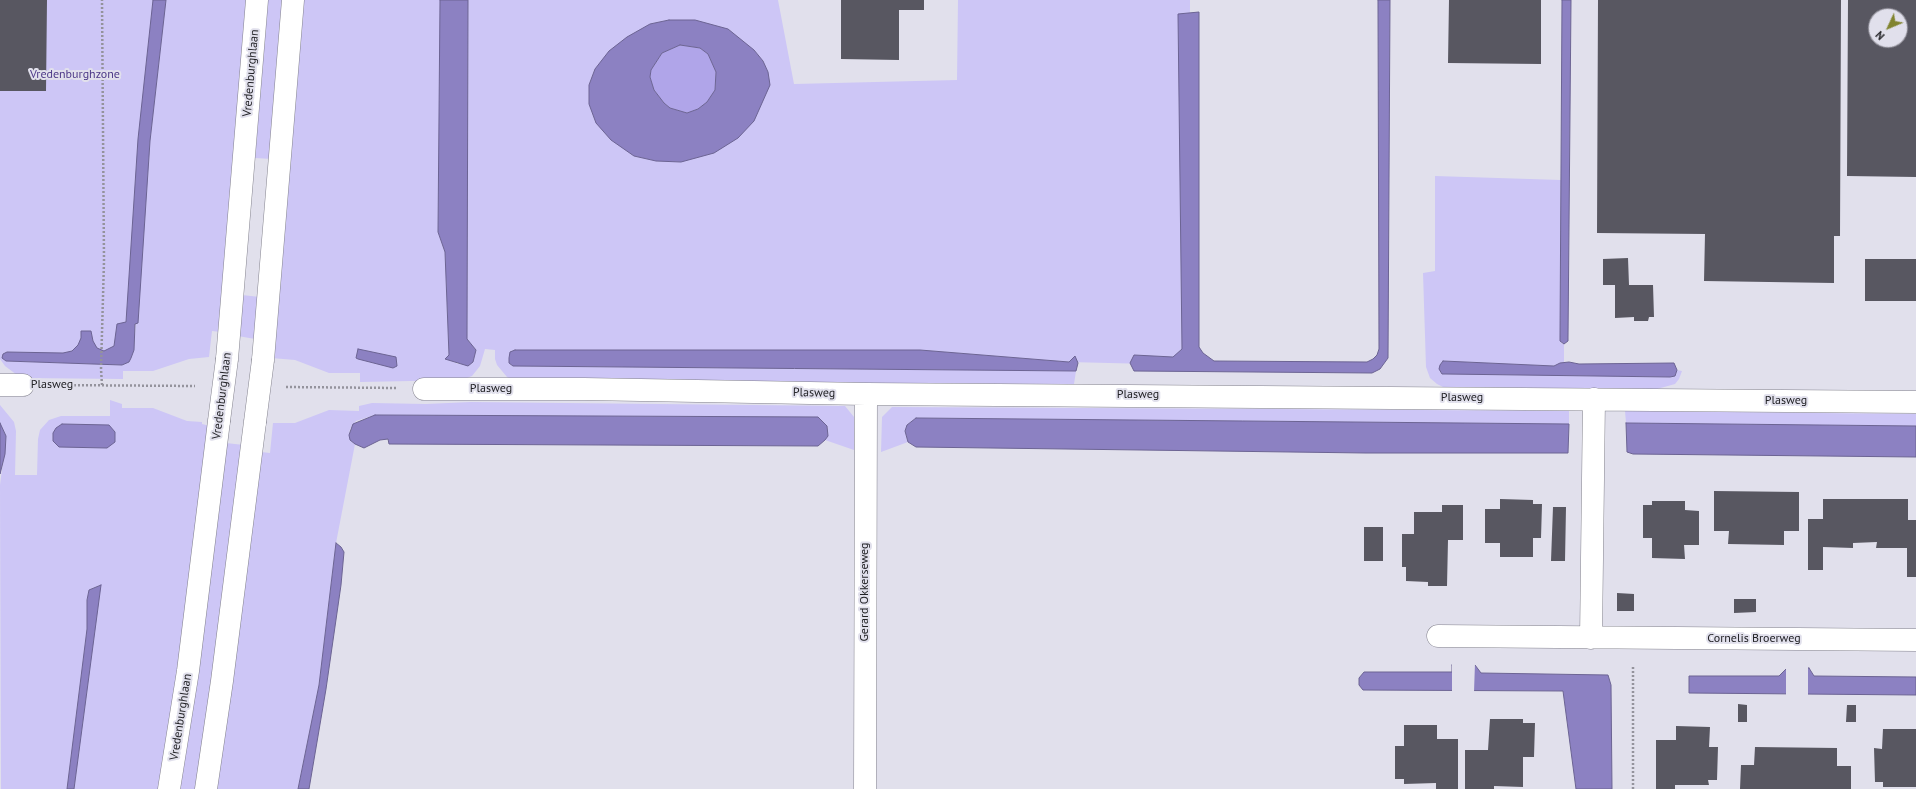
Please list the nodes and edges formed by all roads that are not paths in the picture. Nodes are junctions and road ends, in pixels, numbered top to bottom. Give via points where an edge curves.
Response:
1 (257, 0) edge
2 (293, 0) edge
3 (0, 385) edge
4 (23, 385) road end
5 (424, 388) road end
6 (866, 394) junction
7 (1594, 399) junction
8 (1916, 402) edge
9 (1438, 636) dead end
10 (1591, 638) junction
11 (1916, 640) edge
12 (169, 789) edge
13 (206, 789) edge
14 (865, 789) edge

1 - 12 street, Vredenburghlaan, bridge via 227,359 188,671
2 - 13 street, bridge via 263,360
3 - 4 street, Plasweg
5 - 6 street, Plasweg
6 - 7 street, Plasweg
6 - 14 street, Gerard Okkerseweg
7 - 8 street, Plasweg
7 - 10 street
9 - 10 street, Cornelis Broerweg
10 - 11 street, Cornelis Broerweg

